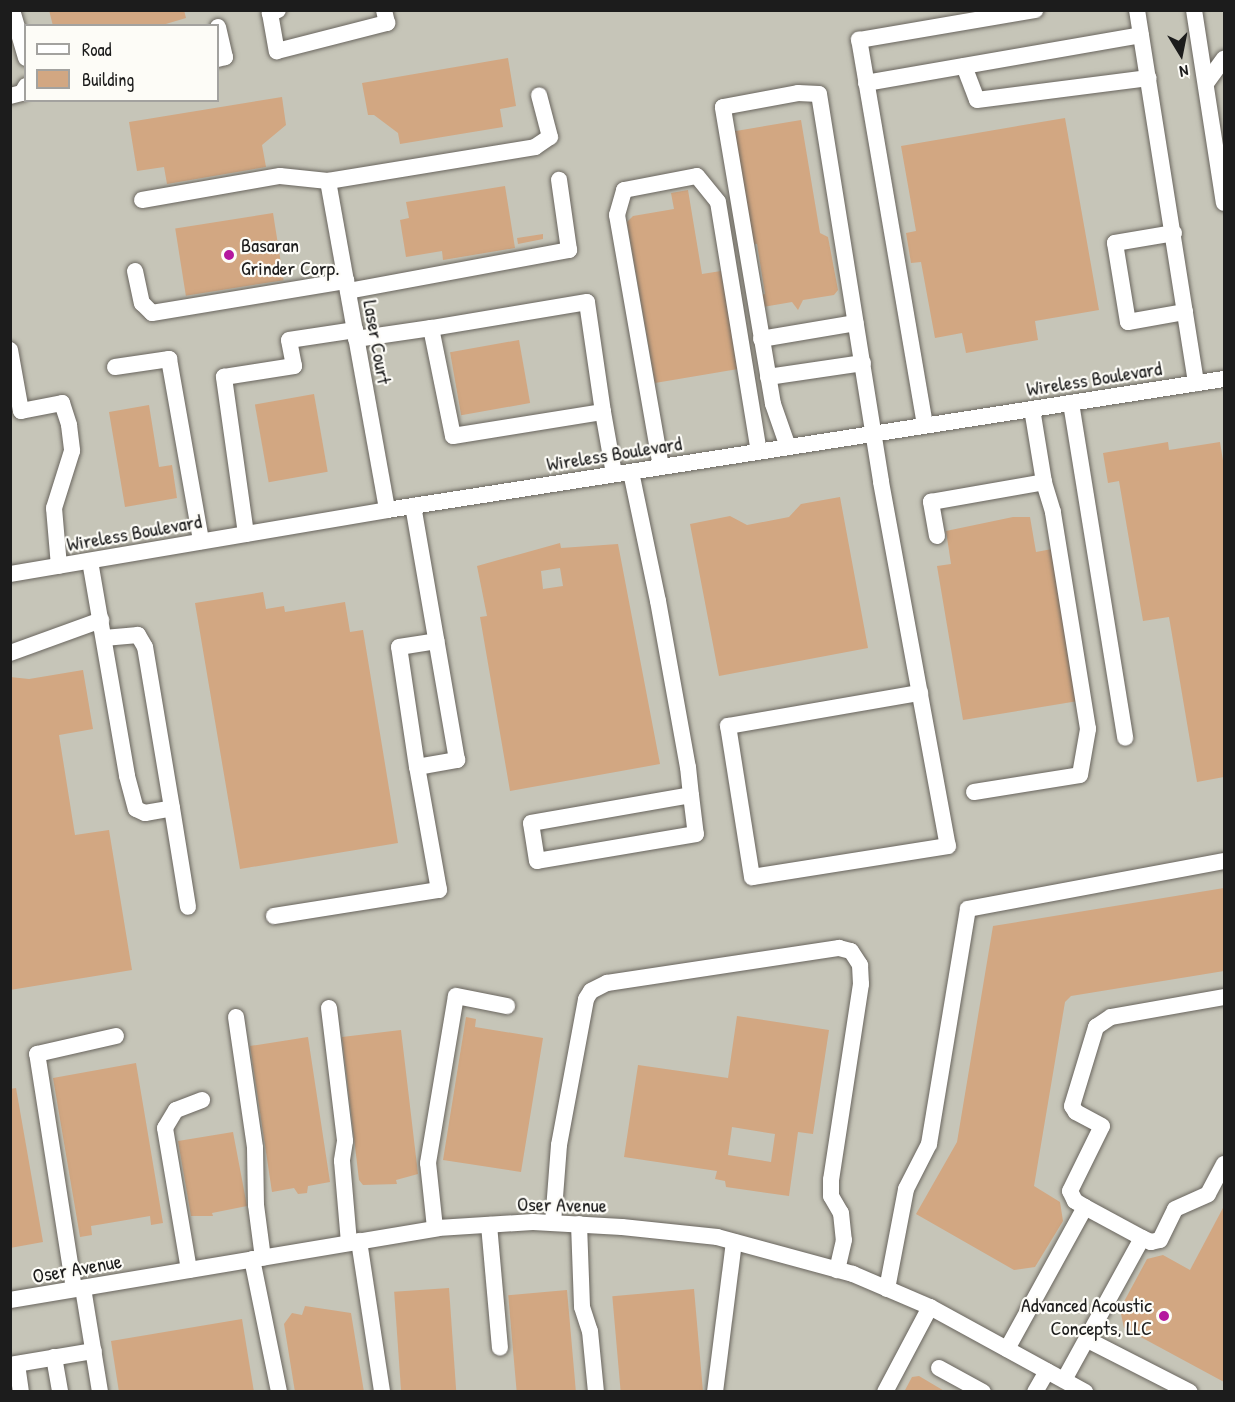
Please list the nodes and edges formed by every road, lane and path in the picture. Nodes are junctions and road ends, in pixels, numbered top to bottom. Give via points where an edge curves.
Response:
1 (12, 10) edge
2 (278, 10) edge
3 (384, 10) edge
4 (1035, 10) edge
5 (1137, 10) edge
6 (1194, 10) edge
7 (219, 34) edge
8 (1141, 35) junction
9 (24, 51) edge
10 (219, 59) edge
11 (1224, 59) edge
12 (964, 66) junction
13 (1149, 78) junction
14 (1207, 82) junction
15 (866, 83) junction
16 (24, 90) edge
17 (539, 95) dead end
18 (10, 96) edge
19 (1217, 106) edge
20 (1222, 173) edge
21 (559, 180) dead end
22 (328, 181) junction
23 (142, 200) dead end
24 (1224, 203) edge
25 (1174, 233) junction
26 (135, 271) dead end
27 (347, 286) junction
28 (1185, 312) junction
29 (856, 323) junction
30 (431, 328) junction
31 (355, 334) junction
32 (762, 339) junction
33 (10, 350) edge
34 (863, 363) junction
35 (115, 367) dead end
36 (768, 377) junction
37 (1224, 379) edge
38 (1196, 383) junction
39 (1071, 403) junction
40 (1032, 409) junction
41 (603, 412) junction
42 (925, 425) junction
43 (875, 433) junction
44 (788, 447) junction
45 (759, 452) junction
46 (661, 467) junction
47 (631, 472) junction
48 (614, 474) junction
49 (1044, 482) junction
50 (413, 506) junction
51 (387, 510) junction
52 (246, 534) junction
53 (937, 536) dead end
54 (201, 542) junction
55 (90, 561) junction
56 (59, 566) junction
57 (10, 574) edge
58 (101, 620) junction
59 (104, 638) junction
60 (436, 641) junction
61 (10, 653) edge
62 (920, 693) junction
63 (1125, 738) dead end
64 (417, 767) junction
65 (974, 792) dead end
66 (691, 795) junction
67 (172, 808) junction
68 (1224, 861) edge
69 (188, 907) dead end
70 (274, 916) dead end
71 (1224, 997) edge
72 (507, 1006) dead end
73 (329, 1008) dead end
74 (236, 1017) dead end
75 (116, 1036) dead end
76 (202, 1100) dead end
77 (1224, 1164) edge
78 (1085, 1207) junction
79 (553, 1223) junction
80 (579, 1224) junction
81 (489, 1225) junction
82 (435, 1228) junction
83 (1142, 1238) junction
84 (354, 1242) junction
85 (734, 1242) junction
86 (257, 1259) junction
87 (189, 1270) junction
88 (837, 1270) junction
89 (79, 1289) junction
90 (887, 1289) junction
91 (10, 1300) edge
92 (930, 1307) junction
93 (1088, 1340) junction
94 (500, 1348) dead end
95 (1006, 1349) junction
96 (94, 1351) junction
97 (54, 1357) junction
98 (14, 1364) edge
99 (939, 1368) dead end
100 (1047, 1371) junction
101 (1064, 1380) junction
102 (21, 1392) edge
103 (60, 1392) edge
104 (100, 1392) edge
105 (279, 1392) edge
106 (382, 1392) edge
107 (596, 1392) edge
108 (715, 1392) edge
109 (885, 1392) edge
110 (982, 1392) edge
111 (1035, 1392) edge
112 (1085, 1392) edge
113 (1190, 1392) edge

1 - 9 street
2 - 3 street via 270,13 277,51 387,23
4 - 15 street via 860,40
5 - 8 street
6 - 14 street
7 - 10 street via 225,57
8 - 12 street
8 - 13 street
11 - 14 street
12 - 13 street via 977,100
12 - 15 street
13 - 25 street
14 - 19 street
15 - 42 street
16 - 18 street
17 - 22 street via 550,137 536,147
19 - 20 street
20 - 24 street
21 - 27 street via 569,250
22 - 23 street via 280,176
22 - 27 street, Laser Court
25 - 28 street
25 - 28 street via 1115,243 1128,322
26 - 27 street via 142,303 152,313
27 - 31 street, Laser Court
28 - 38 street
29 - 32 street
29 - 32 street via 819,94 798,93 723,107
29 - 34 street
30 - 31 street
30 - 41 street via 453,436
30 - 41 street via 587,302
31 - 51 street, Laser Court
31 - 52 street via 289,339 294,366 224,377
32 - 36 street
33 - 56 street via 21,411 62,403 69,425 72,451 54,508
34 - 36 street
34 - 43 street
35 - 54 street via 169,359
36 - 44 street
37 - 38 street, Wireless Boulevard
38 - 39 street, Wireless Boulevard
39 - 40 street, Wireless Boulevard
39 - 63 street
40 - 42 street, Wireless Boulevard
40 - 49 street
41 - 48 street
42 - 43 street, Wireless Boulevard
43 - 44 street, Wireless Boulevard
43 - 62 street
44 - 45 street, Wireless Boulevard
45 - 46 street, Wireless Boulevard
45 - 46 street via 718,202 697,176 624,190 617,215
46 - 47 street, Wireless Boulevard
47 - 48 street, Wireless Boulevard
47 - 66 street
48 - 50 street, Wireless Boulevard
49 - 53 street via 931,502
49 - 65 street via 1053,512 1088,729 1080,775
50 - 51 street, Wireless Boulevard
50 - 60 street
51 - 52 street, Wireless Boulevard
52 - 54 street, Wireless Boulevard
54 - 55 street, Wireless Boulevard
55 - 56 street, Wireless Boulevard
55 - 58 street
56 - 57 street, Wireless Boulevard
58 - 59 street
58 - 61 street
59 - 67 street via 138,635 145,647
59 - 67 street via 136,809 146,813
60 - 64 street via 399,647
60 - 64 street via 458,760
62 - 62 street via 948,846 752,877 728,726
64 - 70 street via 439,890
66 - 66 street via 696,834 537,861 531,823
67 - 69 street
68 - 90 street via 968,909 929,1144 906,1189
71 - 78 street via 1111,1017 1096,1027 1072,1106 1102,1126 1070,1191 1075,1201
72 - 82 street via 456,996 429,1155 428,1183
73 - 84 street via 345,1141 342,1169
74 - 86 street via 255,1148
75 - 89 street via 37,1054
76 - 87 street via 176,1110 165,1128
77 - 83 street via 1208,1194 1175,1209 1160,1240
78 - 83 street
78 - 95 street
79 - 80 street, Oser Avenue
79 - 81 street, Oser Avenue
79 - 88 street via 560,1145 586,999 591,991 607,983 839,948 850,951 860,965 861,984 831,1180 831,1196 841,1213 844,1240
80 - 85 street, Oser Avenue
80 - 107 street via 582,1307 590,1331
81 - 82 street, Oser Avenue
81 - 94 street
82 - 84 street, Oser Avenue
83 - 93 street
84 - 86 street, Oser Avenue
84 - 106 street
85 - 88 street, Oser Avenue
85 - 108 street
86 - 87 street, Oser Avenue
86 - 105 street
87 - 89 street, Oser Avenue
88 - 90 street, Oser Avenue
89 - 91 street, Oser Avenue
89 - 96 street
90 - 92 street, Oser Avenue
92 - 95 street, Oser Avenue
92 - 109 street
93 - 101 street
93 - 113 street
95 - 100 street, Oser Avenue
96 - 97 street
96 - 104 street
97 - 98 street
97 - 103 street
98 - 102 street
99 - 110 street
100 - 101 street, Oser Avenue
100 - 111 street
101 - 112 street, Oser Avenue

